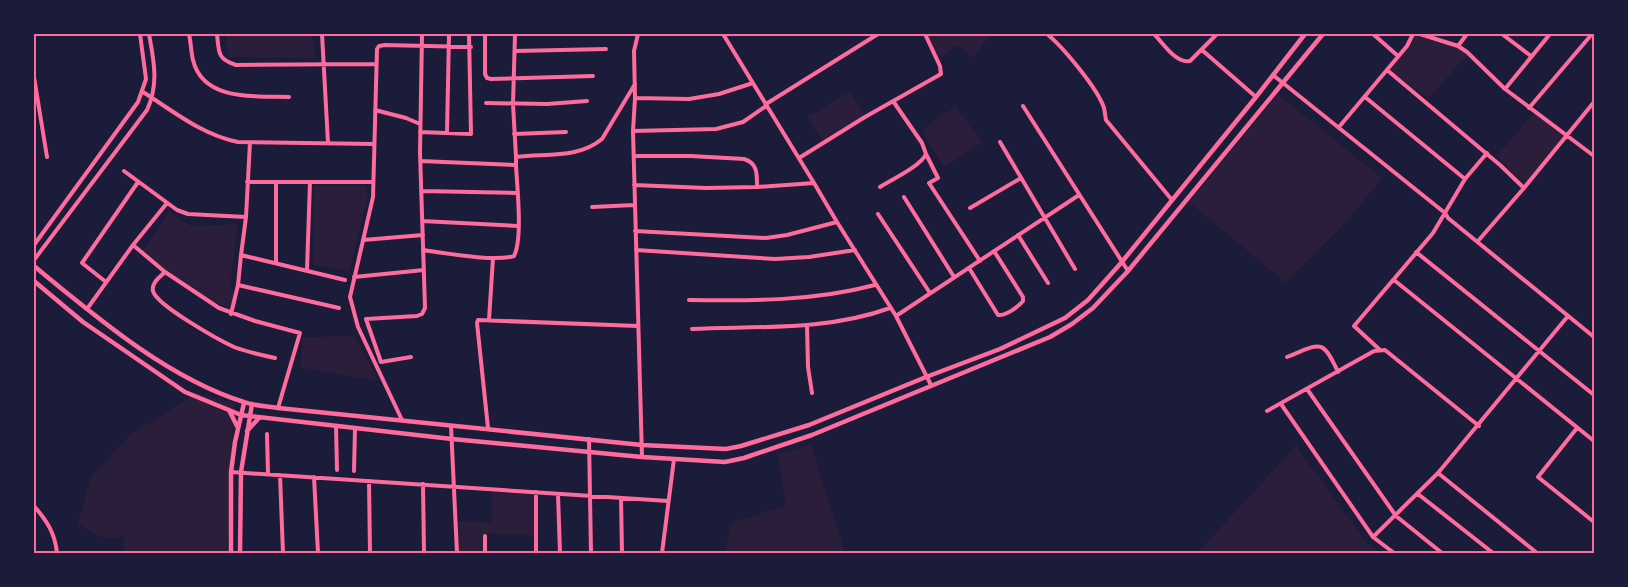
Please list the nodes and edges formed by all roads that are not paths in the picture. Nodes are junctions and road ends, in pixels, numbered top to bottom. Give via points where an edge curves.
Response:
1 (140, 34) edge
2 (149, 34) edge
3 (189, 34) edge
4 (216, 34) edge
5 (322, 34) edge
6 (422, 34) edge
7 (449, 34) edge
8 (469, 34) edge
9 (485, 34) edge
10 (515, 34) edge
11 (638, 34) edge
12 (722, 34) edge
13 (878, 34) edge
14 (925, 34) edge
15 (1047, 34) edge
16 (1154, 34) edge
17 (1217, 34) edge
18 (1305, 34) edge
19 (1323, 34) edge
20 (1374, 34) edge
21 (1413, 34) edge
22 (1420, 34) edge
23 (1467, 34) edge
24 (1502, 34) edge
25 (1550, 34) edge
26 (1592, 34) edge
27 (422, 46) junction
28 (448, 46) junction
29 (1458, 46) junction
30 (471, 47) junction
31 (606, 49) dead end
32 (1202, 50) junction
33 (515, 51) junction
34 (1398, 56) junction
35 (1531, 56) junction
36 (324, 64) junction
37 (375, 64) junction
38 (1387, 70) junction
39 (1273, 75) junction
40 (594, 76) dead end
41 (34, 77) edge
42 (513, 78) junction
43 (753, 83) junction
44 (1283, 83) junction
45 (635, 84) junction
46 (34, 87) edge
47 (1505, 89) junction
48 (143, 92) junction
49 (290, 97) dead end
50 (1256, 97) junction
51 (1365, 97) junction
52 (152, 98) junction
53 (635, 98) junction
54 (893, 101) junction
55 (587, 102) dead end
56 (1594, 102) edge
57 (486, 103) dead end
58 (513, 104) junction
59 (766, 104) junction
60 (1023, 106) dead end
61 (1529, 108) junction
62 (375, 110) junction
63 (420, 124) junction
64 (1339, 127) junction
65 (633, 130) junction
66 (420, 132) junction
67 (447, 132) junction
68 (566, 132) dead end
69 (514, 134) junction
70 (1567, 135) junction
71 (250, 142) junction
72 (1000, 142) dead end
73 (328, 143) junction
74 (374, 144) junction
75 (1487, 153) junction
76 (926, 154) junction
77 (101, 155) junction
78 (635, 156) junction
79 (1594, 156) edge
80 (47, 157) dead end
81 (516, 158) junction
82 (799, 158) junction
83 (110, 160) junction
84 (420, 161) junction
85 (516, 165) junction
86 (124, 171) dead end
87 (1021, 178) junction
88 (1465, 180) junction
89 (138, 182) junction
90 (247, 182) junction
91 (276, 182) junction
92 (310, 182) junction
93 (374, 182) junction
94 (814, 183) junction
95 (634, 185) junction
96 (757, 187) junction
97 (880, 187) dead end
98 (1524, 188) junction
99 (421, 190) junction
100 (517, 194) junction
101 (1079, 195) junction
102 (904, 198) dead end
103 (1172, 200) junction
104 (167, 203) junction
105 (634, 205) junction
106 (592, 207) dead end
107 (970, 208) dead end
108 (1445, 213) junction
109 (878, 214) dead end
110 (246, 216) junction
111 (1045, 217) junction
112 (422, 221) junction
113 (836, 222) junction
114 (518, 226) junction
115 (635, 231) junction
116 (423, 235) junction
117 (1018, 235) junction
118 (362, 240) junction
119 (1478, 241) junction
120 (34, 245) edge
121 (133, 245) junction
122 (423, 250) junction
123 (636, 250) junction
124 (854, 250) junction
125 (994, 251) junction
126 (1416, 252) junction
127 (241, 255) junction
128 (493, 258) junction
129 (34, 260) edge
130 (980, 260) junction
131 (1121, 263) junction
132 (276, 264) junction
133 (34, 266) edge
134 (969, 268) junction
135 (1076, 269) dead end
136 (306, 270) junction
137 (424, 270) junction
138 (1128, 271) junction
139 (164, 272) junction
140 (354, 277) junction
141 (954, 277) junction
142 (345, 280) dead end
143 (1394, 280) junction
144 (34, 281) edge
145 (106, 282) junction
146 (1048, 283) dead end
147 (238, 285) junction
148 (875, 285) junction
149 (930, 293) junction
150 (689, 300) dead end
151 (339, 308) dead end
152 (890, 308) junction
153 (87, 309) junction
154 (231, 314) junction
155 (896, 316) junction
156 (1568, 316) junction
157 (489, 320) junction
158 (806, 324) junction
159 (638, 326) junction
160 (692, 328) dead end
161 (1594, 337) edge
162 (1379, 349) junction
163 (1539, 350) junction
164 (411, 357) dead end
165 (1287, 357) dead end
166 (275, 358) dead end
167 (1338, 372) junction
168 (926, 377) junction
169 (1516, 378) junction
170 (931, 385) junction
171 (1307, 389) junction
172 (812, 393) dead end
173 (1594, 395) edge
174 (244, 403) junction
175 (252, 404) junction
176 (1280, 404) junction
177 (278, 408) junction
178 (229, 410) junction
179 (1267, 411) dead end
180 (241, 415) junction
181 (249, 417) junction
182 (259, 418) junction
183 (402, 420) junction
184 (336, 426) junction
185 (451, 426) junction
186 (1479, 426) junction
187 (238, 428) junction
188 (355, 428) junction
189 (488, 428) junction
190 (1577, 428) junction
191 (247, 431) junction
192 (267, 434) dead end
193 (452, 439) junction
194 (590, 439) junction
195 (1594, 441) edge
196 (642, 445) junction
197 (590, 452) junction
198 (642, 457) junction
199 (674, 459) junction
200 (337, 470) dead end
201 (354, 471) dead end
202 (231, 472) junction
203 (241, 472) junction
204 (1438, 473) junction
205 (268, 474) junction
206 (280, 475) junction
207 (314, 477) junction
208 (369, 481) junction
209 (423, 484) junction
210 (454, 487) junction
211 (536, 492) junction
212 (558, 494) junction
213 (1418, 494) junction
214 (590, 496) junction
215 (620, 498) junction
216 (668, 501) junction
217 (34, 506) edge
218 (1396, 516) junction
219 (1594, 522) edge
220 (485, 536) dead end
221 (1373, 537) junction
222 (56, 553) edge
223 (231, 553) edge
224 (240, 553) edge
225 (283, 553) edge
226 (318, 553) edge
227 (370, 553) edge
228 (424, 553) edge
229 (457, 553) edge
230 (485, 553) edge
231 (536, 553) edge
232 (560, 553) edge
233 (591, 553) edge
234 (622, 553) edge
235 (662, 553) edge
236 (1394, 553) edge
237 (1442, 553) edge
238 (1493, 553) edge
239 (1537, 553) edge

1 - 48 street via 146,79
2 - 52 street via 155,75
3 - 49 street via 193,62 215,88 230,94
4 - 36 street via 220,56 225,62 236,65
5 - 36 street
6 - 27 street
7 - 28 street
8 - 30 street
9 - 42 street via 487,78
10 - 33 street
11 - 45 street via 634,51
12 - 43 street
13 - 59 street
14 - 54 street via 941,74
15 - 103 street via 1098,96 1106,120
16 - 32 street via 1181,61 1190,62
17 - 32 street
18 - 39 street
19 - 44 street
20 - 34 street
21 - 34 street
22 - 29 street
23 - 29 street
24 - 35 street
25 - 35 street
26 - 61 street
27 - 28 street
27 - 37 street via 379,46
27 - 63 street
28 - 30 street
28 - 67 street
29 - 47 street
30 - 67 street via 471,134
31 - 33 street
32 - 50 street
33 - 42 street
34 - 38 street
35 - 47 street
36 - 37 street
36 - 73 street
37 - 62 street
38 - 51 street
38 - 75 street
39 - 44 street
39 - 50 street
40 - 42 street
41 - 46 street
42 - 58 street
43 - 53 street via 689,99
43 - 59 street
44 - 64 street
44 - 138 street
45 - 53 street
45 - 81 street via 602,139 594,146 576,153
46 - 80 street
47 - 61 street
48 - 52 street
48 - 77 street
50 - 103 street
51 - 64 street
51 - 88 street
52 - 71 street via 213,135
52 - 83 street via 147,110
53 - 65 street
54 - 76 street
54 - 82 street
55 - 58 street
56 - 70 street
57 - 58 street
58 - 69 street
59 - 65 street via 743,122 716,129
59 - 82 street
60 - 101 street
61 - 70 street
62 - 63 street
62 - 74 street
63 - 66 street
64 - 108 street
65 - 78 street
66 - 67 street
66 - 84 street
68 - 69 street
69 - 81 street
70 - 79 street
70 - 98 street
71 - 73 street
71 - 90 street
72 - 87 street
73 - 74 street
74 - 93 street
75 - 88 street
75 - 98 street
76 - 97 street via 918,163
76 - 130 street via 938,178 929,182
77 - 83 street
77 - 120 street
78 - 95 street
78 - 96 street via 744,159 751,161 756,169
81 - 85 street
82 - 94 street
83 - 129 street
84 - 85 street
84 - 99 street
85 - 100 street
86 - 89 street
87 - 107 street
87 - 111 street
88 - 108 street
89 - 104 street
89 - 145 street via 82,263
90 - 91 street
90 - 110 street
91 - 92 street
91 - 132 street
92 - 93 street
92 - 136 street
93 - 118 street
94 - 96 street
94 - 113 street
95 - 96 street
95 - 105 street
98 - 119 street
99 - 100 street
99 - 112 street
100 - 114 street
101 - 111 street
101 - 131 street
102 - 141 street
103 - 131 street
104 - 110 street via 188,214
104 - 121 street
105 - 106 street
105 - 115 street
108 - 119 street
108 - 126 street
109 - 149 street
110 - 127 street
111 - 117 street
111 - 135 street
112 - 114 street
112 - 116 street
113 - 115 street via 766,238
113 - 124 street
114 - 128 street via 514,256
115 - 123 street
116 - 118 street
116 - 122 street
117 - 125 street
117 - 146 street
118 - 140 street
119 - 156 street
121 - 139 street
121 - 145 street
122 - 128 street
122 - 137 street
123 - 124 street via 775,259
123 - 159 street
124 - 148 street
125 - 130 street
125 - 134 street via 1023,298 1021,304 998,315
126 - 143 street
126 - 163 street
127 - 132 street
127 - 147 street
128 - 157 street
130 - 134 street
131 - 138 street
131 - 168 street via 1088,300 1065,318 1000,349
132 - 136 street
133 - 153 street
134 - 141 street
136 - 142 street
137 - 140 street
137 - 164 street via 425,308 422,314 366,319 382,362
138 - 170 street via 1093,308 1050,337
139 - 154 street
139 - 166 street via 152,287 153,292 178,314 215,338 243,350
140 - 183 street via 350,296 358,327
141 - 149 street
143 - 162 street via 1354,326
143 - 169 street
144 - 178 street via 83,322 185,392
145 - 153 street
147 - 151 street
147 - 154 street
148 - 150 street via 802,298
148 - 152 street
149 - 155 street
152 - 155 street
152 - 158 street via 853,319
153 - 174 street via 150,355 205,388
154 - 177 street via 300,333
155 - 168 street
156 - 161 street
156 - 163 street
157 - 159 street
157 - 189 street via 478,320 477,324
158 - 160 street
158 - 172 street
159 - 196 street
162 - 167 street
162 - 186 street via 1389,352
163 - 169 street
163 - 173 street
165 - 167 street via 1315,346 1324,348
167 - 171 street
168 - 170 street
168 - 196 street via 809,426 741,446 726,449
169 - 186 street
169 - 190 street
170 - 199 street via 812,435 744,458 726,462
171 - 176 street
171 - 218 street
174 - 175 street
174 - 180 street
175 - 177 street
175 - 181 street
176 - 179 street
176 - 221 street
177 - 183 street
178 - 180 street
178 - 187 street
180 - 181 street
180 - 187 street
181 - 182 street
181 - 191 street
182 - 184 street
182 - 191 street
183 - 185 street
184 - 188 street
184 - 200 street
185 - 189 street
185 - 193 street
186 - 204 street
187 - 202 street
188 - 193 street
188 - 201 street
189 - 194 street
190 - 195 street
190 - 219 street via 1538,477
191 - 203 street
192 - 205 street
193 - 197 street
193 - 210 street
194 - 196 street
194 - 197 street
196 - 198 street
197 - 198 street
197 - 214 street
198 - 199 street
199 - 216 street
202 - 203 street
202 - 223 street
203 - 205 street
203 - 224 street
204 - 213 street
204 - 239 street
205 - 206 street
206 - 207 street
206 - 225 street
207 - 208 street
207 - 226 street
208 - 209 street
208 - 227 street
209 - 210 street
209 - 228 street
210 - 211 street
210 - 229 street
211 - 212 street
211 - 231 street
212 - 214 street
212 - 232 street
213 - 218 street
213 - 238 street
214 - 215 street
214 - 233 street
215 - 216 street
215 - 234 street
216 - 235 street
217 - 222 street via 48,523
218 - 221 street
218 - 237 street
220 - 230 street
221 - 236 street

